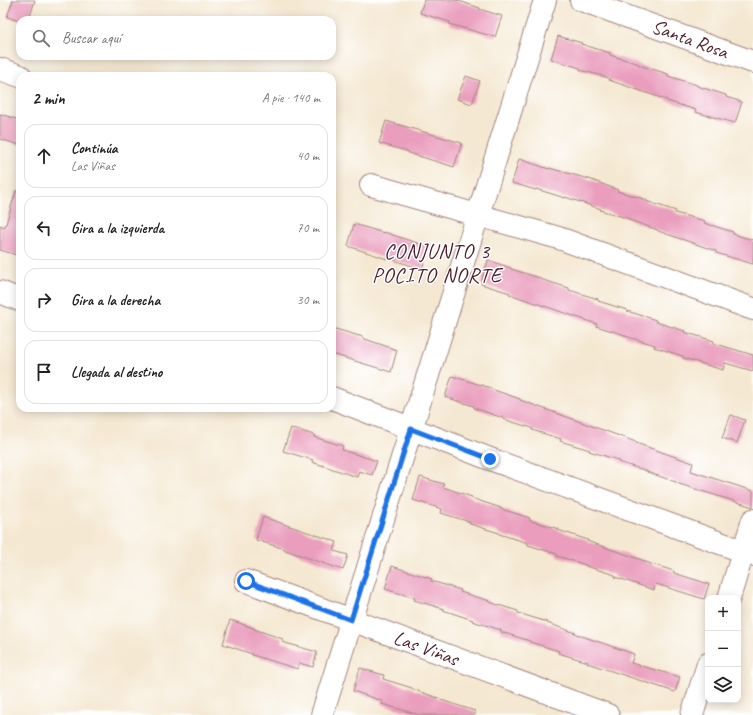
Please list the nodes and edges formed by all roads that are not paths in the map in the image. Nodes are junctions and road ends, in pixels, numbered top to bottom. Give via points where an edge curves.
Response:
1 (545, 0) edge
2 (582, 0) edge
3 (753, 62) edge
4 (0, 69) edge
5 (16, 75) edge
6 (371, 185) dead end
7 (478, 215) junction
8 (0, 292) edge
9 (16, 298) edge
10 (753, 309) edge
11 (336, 400) edge
12 (411, 429) junction
13 (753, 520) edge
14 (748, 554) edge
15 (246, 581) dead end
16 (730, 595) edge
17 (351, 620) junction
18 (707, 667) edge
19 (322, 715) edge
20 (608, 715) edge
21 (692, 715) edge

1 - 7 street
2 - 3 street, Santa Rosa
4 - 5 street
6 - 7 street
7 - 10 street via 559,238
7 - 12 street
8 - 9 street
11 - 12 street
12 - 14 street
12 - 17 street
13 - 14 street
14 - 16 street
15 - 17 street, Las Viñas
17 - 19 street
17 - 20 street, Las Viñas
18 - 21 street

